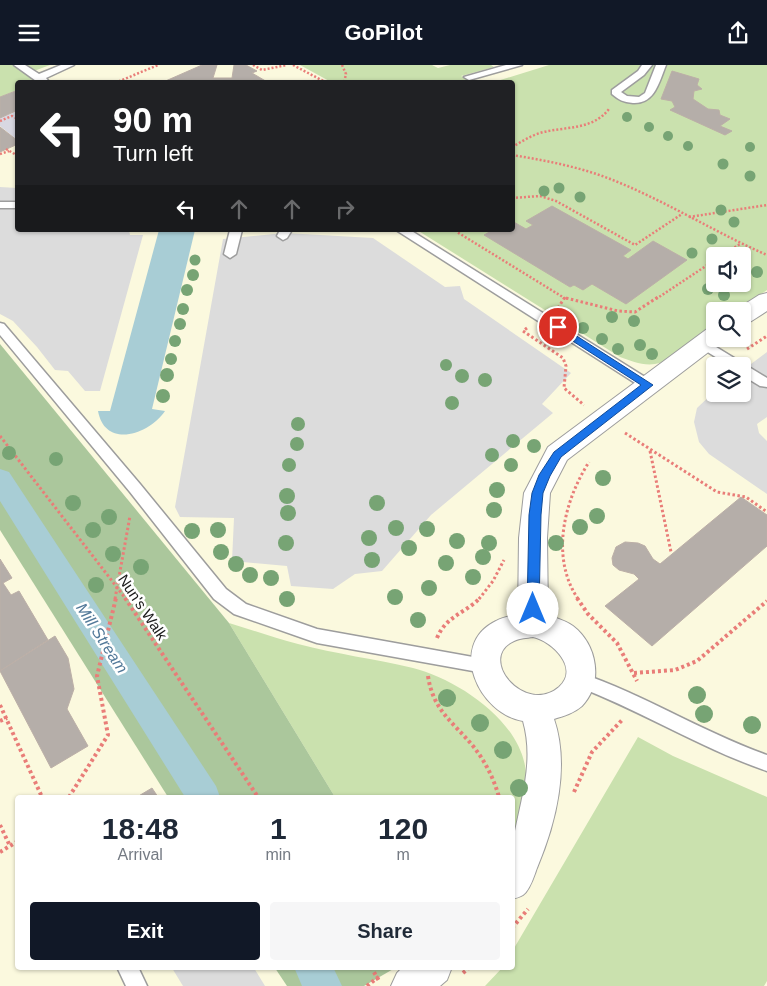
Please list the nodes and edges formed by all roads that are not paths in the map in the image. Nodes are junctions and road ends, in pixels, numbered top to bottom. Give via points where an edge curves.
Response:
1 (19, 65) edge
2 (69, 65) edge
3 (517, 65) edge
4 (647, 65) edge
5 (661, 65) edge
6 (501, 67) edge
7 (469, 77) dead end
8 (42, 80) edge
9 (0, 205) edge
10 (15, 205) edge
11 (236, 232) edge
12 (405, 232) edge
13 (230, 255) dead end
14 (767, 300) edge
15 (751, 311) edge
16 (0, 327) edge
17 (712, 347) edge
18 (717, 347) edge
19 (729, 357) edge
20 (751, 374) edge
21 (765, 383) dead end
22 (648, 385) junction
23 (534, 624) junction
24 (484, 666) junction
25 (580, 681) junction
26 (535, 709) junction
27 (767, 763) edge
28 (522, 893) edge
29 (129, 970) edge
30 (425, 970) edge
31 (396, 980) edge
32 (137, 986) edge

1 - 8 lane
2 - 8 lane
3 - 6 lane
4 - 5 lane via 615,92 624,99 641,100 649,93
6 - 7 lane
9 - 10 lane
11 - 13 lane
12 - 22 lane
14 - 15 street
16 - 24 lane via 220,594 240,609 317,636
17 - 22 street
18 - 19 lane
20 - 21 lane
22 - 23 street via 557,454 545,475 537,493 534,523
23 - 24 street via 503,630 492,639 485,652
23 - 25 street via 560,634 571,643 578,655
24 - 26 street via 495,691 514,703
25 - 26 street via 564,701
25 - 27 lane via 607,689 712,742
26 - 28 street via 544,741 542,787
29 - 32 lane
30 - 31 street

